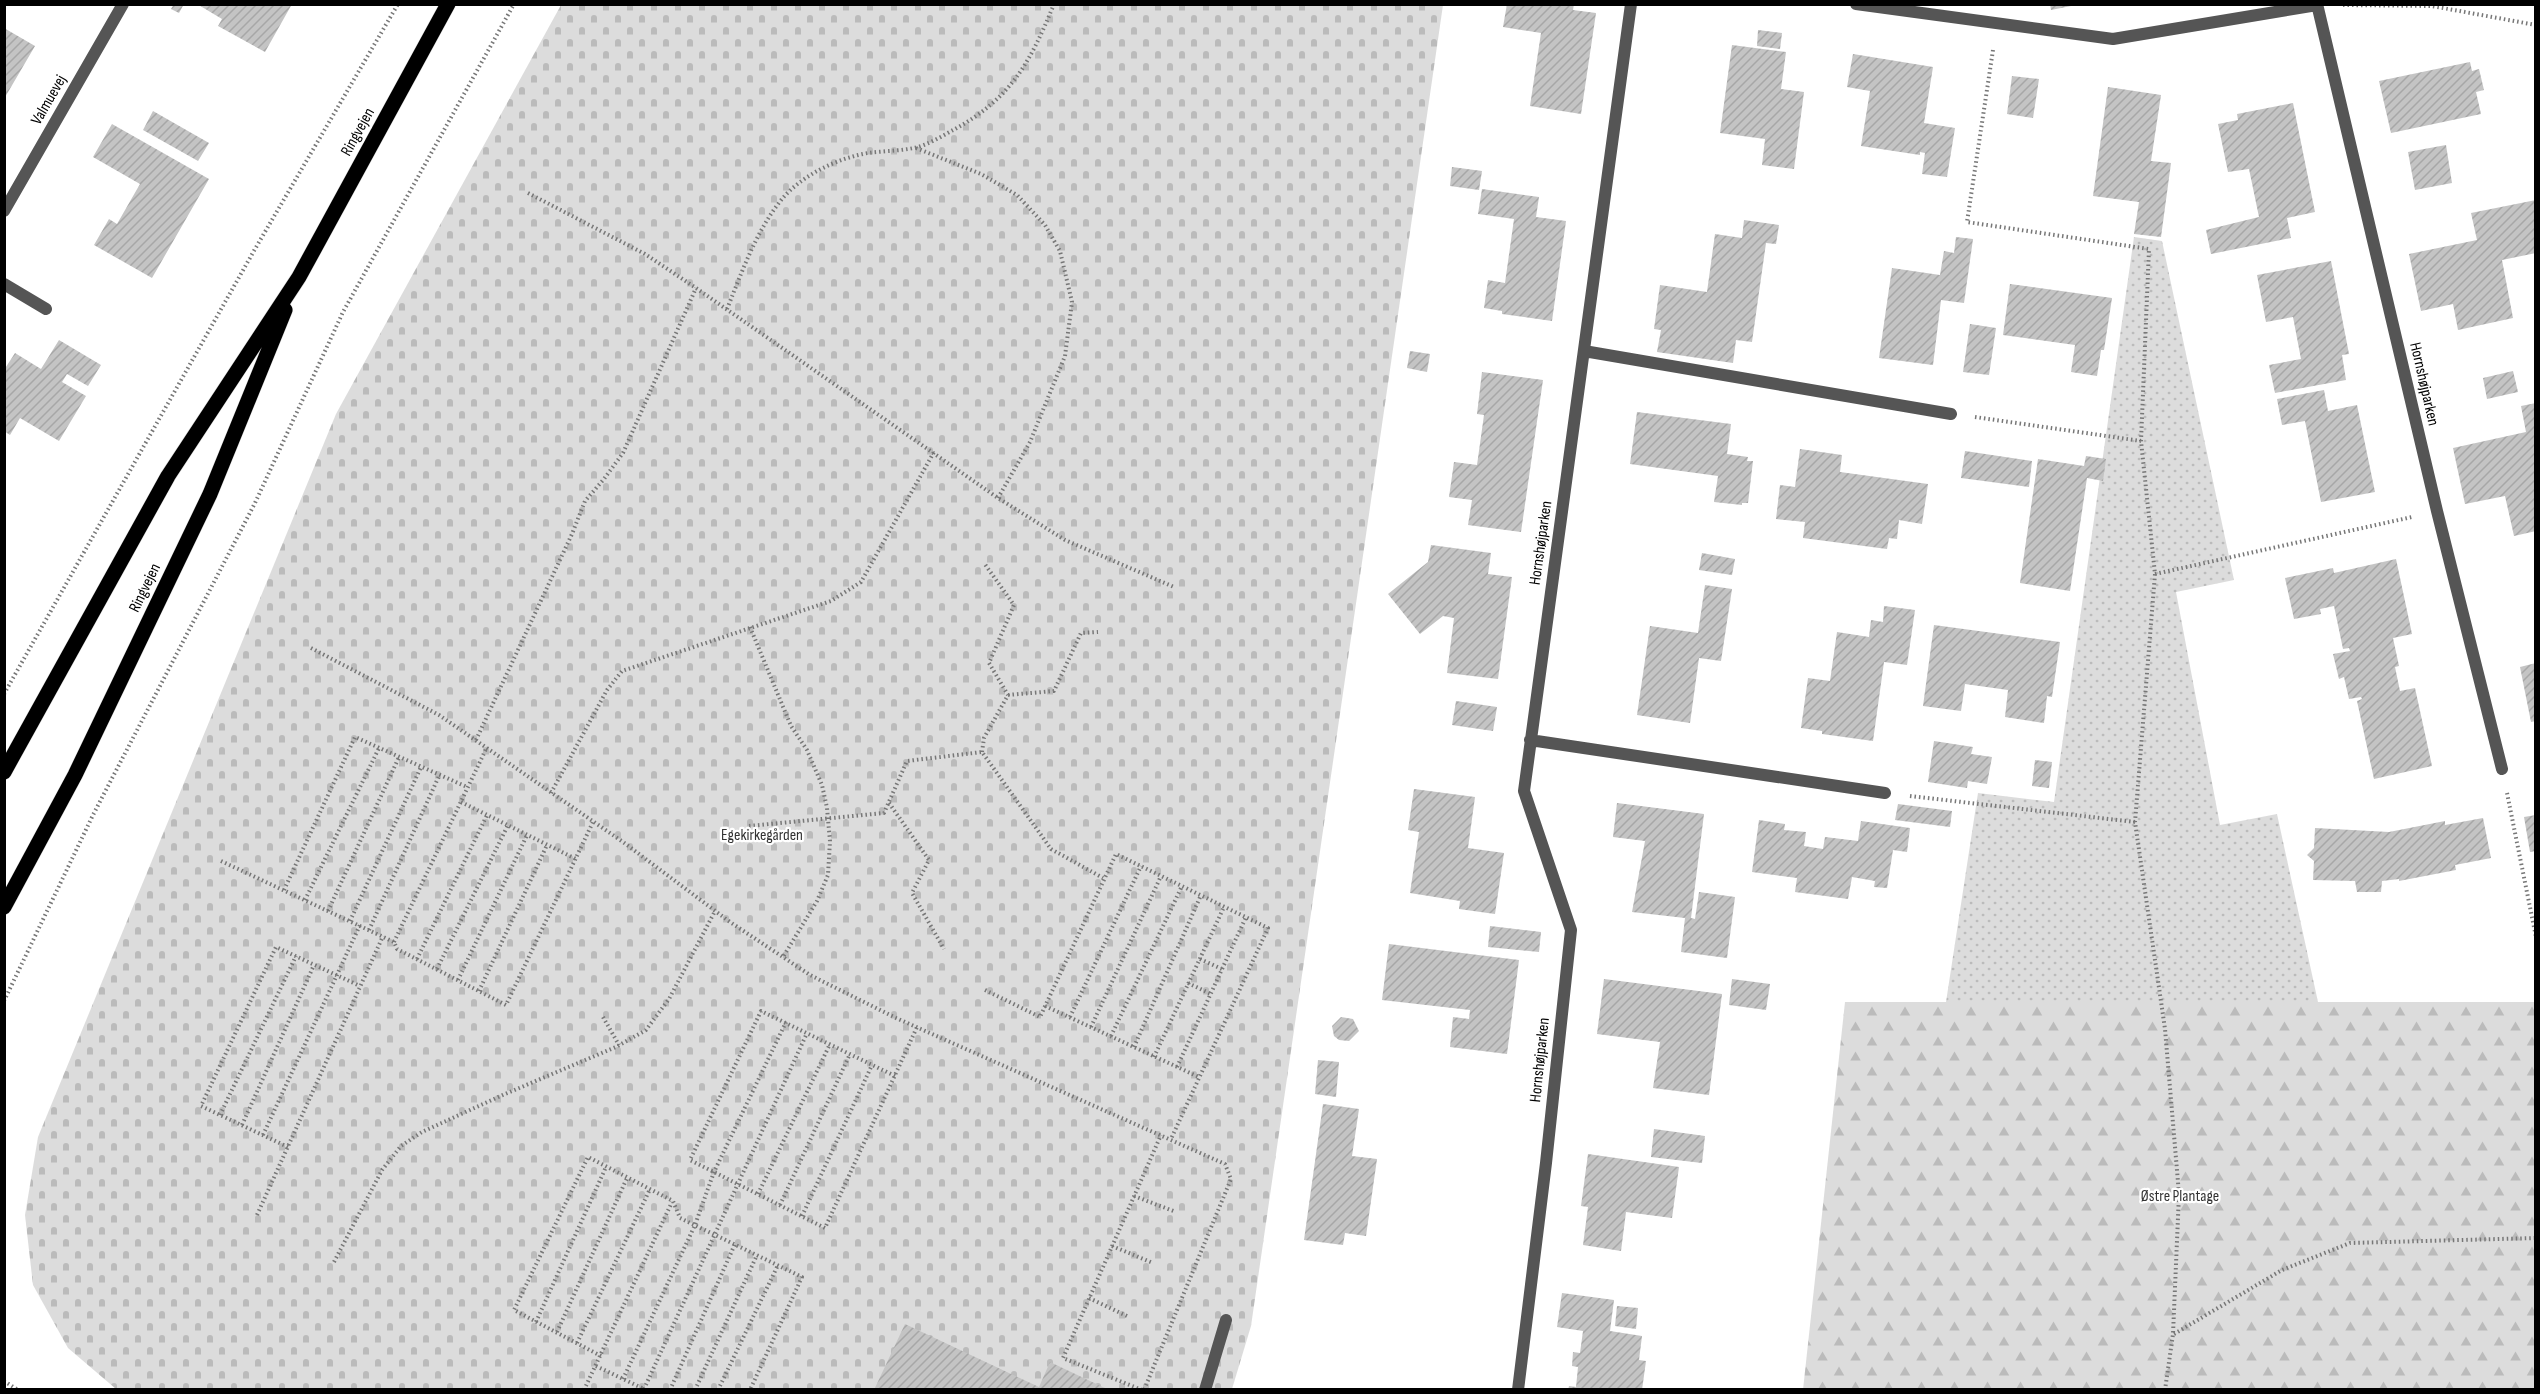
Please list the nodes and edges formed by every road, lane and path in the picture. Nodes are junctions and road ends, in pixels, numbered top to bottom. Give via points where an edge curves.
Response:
1 (123, 4) edge
2 (398, 4) edge
3 (448, 4) edge
4 (514, 4) edge
5 (1054, 4) edge
6 (1631, 4) edge
7 (1856, 4) edge
8 (2317, 5) edge
9 (1997, 24) junction
10 (2535, 25) edge
11 (915, 148) junction
12 (528, 193) dead end
13 (4, 211) edge
14 (299, 277) junction
15 (4, 284) edge
16 (696, 288) junction
17 (45, 309) dead end
18 (727, 309) junction
19 (1584, 351) junction
20 (1951, 414) joint
21 (2141, 441) junction
22 (934, 452) junction
23 (998, 498) junction
24 (2437, 511) junction
25 (984, 563) dead end
26 (2155, 574) junction
27 (1174, 587) dead end
28 (750, 627) junction
29 (1098, 632) dead end
30 (311, 648) dead end
31 (4, 694) edge
32 (1008, 695) junction
33 (476, 740) junction
34 (1530, 740) junction
35 (487, 747) junction
36 (379, 748) junction
37 (982, 752) junction
38 (399, 757) junction
39 (421, 767) junction
40 (2502, 769) joint
41 (4, 772) edge
42 (439, 776) junction
43 (467, 788) junction
44 (551, 793) junction
45 (1885, 793) joint
46 (460, 802) junction
47 (889, 802) junction
48 (487, 815) junction
49 (828, 817) junction
50 (593, 822) junction
51 (2135, 822) junction
52 (508, 825) junction
53 (749, 826) dead end
54 (527, 835) junction
55 (547, 844) junction
56 (576, 859) junction
57 (221, 861) dead end
58 (1141, 866) junction
59 (1161, 876) junction
60 (1103, 878) junction
61 (1182, 886) junction
62 (284, 891) junction
63 (1201, 895) junction
64 (305, 900) junction
65 (4, 907) edge
66 (1224, 907) junction
67 (328, 911) junction
68 (715, 911) junction
69 (1246, 917) junction
70 (350, 921) junction
71 (360, 926) junction
72 (369, 930) junction
73 (382, 936) junction
74 (2535, 937) edge
75 (394, 942) junction
76 (944, 949) dead end
77 (296, 956) junction
78 (783, 957) junction
79 (417, 959) junction
80 (1200, 959) junction
81 (314, 965) junction
82 (437, 969) junction
83 (1222, 969) junction
84 (338, 976) junction
85 (458, 980) junction
86 (1188, 983) junction
87 (360, 986) junction
88 (985, 990) dead end
89 (479, 991) junction
90 (1211, 994) junction
91 (4, 1001) edge
92 (1045, 1006) junction
93 (603, 1017) dead end
94 (1070, 1017) junction
95 (786, 1022) junction
96 (918, 1027) junction
97 (1091, 1027) junction
98 (807, 1033) junction
99 (1111, 1036) junction
100 (830, 1044) junction
101 (620, 1045) junction
102 (1134, 1047) junction
103 (850, 1054) junction
104 (1154, 1057) junction
105 (872, 1065) junction
106 (1177, 1067) junction
107 (895, 1076) junction
108 (1199, 1077) junction
109 (220, 1115) junction
110 (242, 1125) junction
111 (263, 1135) junction
112 (1161, 1135) junction
113 (1171, 1139) junction
114 (288, 1147) junction
115 (606, 1167) junction
116 (714, 1172) junction
117 (627, 1178) junction
118 (737, 1184) junction
119 (650, 1189) junction
120 (758, 1194) junction
121 (1134, 1196) junction
122 (673, 1201) junction
123 (780, 1205) junction
124 (1176, 1212) dead end
125 (257, 1215) dead end
126 (802, 1216) junction
127 (695, 1225) junction
128 (714, 1234) junction
129 (2535, 1238) edge
130 (735, 1244) junction
131 (1112, 1246) junction
132 (757, 1255) junction
133 (334, 1262) dead end
134 (1153, 1263) dead end
135 (778, 1265) junction
136 (1089, 1298) junction
137 (1129, 1317) dead end
138 (1226, 1320) dead end
139 (536, 1322) junction
140 (557, 1332) junction
141 (2173, 1334) junction
142 (577, 1343) junction
143 (601, 1356) junction
144 (596, 1366) junction
145 (623, 1379) junction
146 (4, 1381) edge
147 (18, 1389) edge
148 (584, 1389) edge
149 (645, 1389) edge
150 (670, 1389) edge
151 (695, 1389) edge
152 (718, 1389) edge
153 (750, 1389) edge
154 (1143, 1389) edge
155 (1205, 1389) edge
156 (1518, 1389) edge
157 (2165, 1389) edge

1 - 13 street, Valmuevej
2 - 31 path
3 - 14 main road, Ringvejen
4 - 91 path via 343,312 255,503 93,815
5 - 11 path via 1025,64 1007,91 976,118
6 - 19 street, Hornshøjparken
7 - 9 street
8 - 9 street via 2113,39
8 - 10 path via 2432,6
8 - 24 street, Hornshøjparken
9 - 21 path via 1967,222 2149,249
11 - 18 path via 838,160 783,198 763,228
11 - 23 path via 981,174 1017,195 1046,225 1060,250 1072,302 1065,356 1030,442
12 - 16 path via 645,254
14 - 41 main road, Ringvejen via 168,477
14 - 65 main road, Ringvejen via 210,494 75,775
15 - 17 street
16 - 18 path
16 - 33 path via 623,453 585,501
18 - 22 path
19 - 20 street
19 - 34 street, Hornshøjparken
20 - 21 path
21 - 26 path
22 - 23 path
22 - 28 path via 861,582 831,601
23 - 27 path via 1065,540
24 - 26 path
24 - 40 street, Hornshøjparken
25 - 32 path via 1014,605 989,663
26 - 51 path
28 - 44 path via 622,671 607,690
28 - 49 path via 791,726 807,750 822,785
29 - 32 path via 1082,633 1054,691
30 - 33 path via 439,715
32 - 37 path via 984,738
33 - 35 path
34 - 45 street
34 - 156 street, Hornshøjparken via 1524,791 1571,930
35 - 43 path
35 - 44 path
36 - 38 path
36 - 62 path via 355,737
36 - 64 path
37 - 47 path via 907,761
37 - 60 path via 1051,849
38 - 39 path
38 - 67 path
39 - 42 path
39 - 70 path
40 - 74 path
42 - 43 path
42 - 72 path
43 - 46 path
44 - 50 path
45 - 51 path
46 - 48 path
46 - 75 path
47 - 49 path via 884,813
47 - 76 path via 929,860 912,893
48 - 52 path
48 - 79 path
49 - 53 path
49 - 78 path via 828,875
50 - 56 path
50 - 68 path
51 - 141 path via 2165,1029 2179,1194
52 - 54 path
52 - 82 path
54 - 55 path
54 - 85 path
55 - 56 path
55 - 89 path
56 - 89 path via 506,1005
57 - 62 path
58 - 59 path
58 - 60 path via 1116,854
58 - 94 path
59 - 61 path
59 - 97 path
60 - 92 path
61 - 63 path
61 - 99 path
62 - 64 path
63 - 66 path
63 - 102 path
64 - 67 path
66 - 69 path
66 - 80 path
67 - 70 path
68 - 78 path
68 - 101 path via 669,999 646,1030
69 - 83 path
69 - 108 path via 1268,928
70 - 71 path
71 - 72 path
71 - 84 path
72 - 73 path
73 - 75 path
73 - 87 path
75 - 79 path via 397,949
77 - 81 path
77 - 109 path
77 - 109 path via 276,946 201,1106
78 - 96 path via 810,975
79 - 82 path
80 - 83 path
80 - 86 path
81 - 84 path
81 - 110 path
82 - 85 path
83 - 90 path
84 - 87 path
84 - 111 path
85 - 89 path
86 - 90 path
86 - 104 path
87 - 114 path
88 - 92 path via 1040,1017
90 - 106 path
92 - 94 path
93 - 101 path
94 - 97 path
95 - 98 path
95 - 116 path
95 - 116 path via 761,1011 690,1160
96 - 107 path
96 - 112 path
97 - 99 path
98 - 100 path
98 - 118 path
99 - 102 path
100 - 103 path
100 - 120 path
101 - 133 path via 504,1094 422,1132 401,1146 382,1170
102 - 104 path
103 - 105 path
103 - 123 path
104 - 106 path
105 - 107 path
105 - 126 path
106 - 108 path
107 - 126 path via 825,1228
108 - 113 path
109 - 110 path
110 - 111 path
111 - 114 path
112 - 113 path
112 - 121 path
113 - 154 path via 1225,1164 1231,1179
114 - 125 path
115 - 117 path
115 - 139 path
115 - 139 path via 588,1157 513,1310
116 - 118 path
116 - 127 path
117 - 119 path
117 - 140 path
118 - 120 path
118 - 128 path
119 - 122 path
119 - 142 path
120 - 123 path
121 - 124 path
121 - 131 path
122 - 127 path via 680,1218
122 - 143 path
123 - 126 path
127 - 128 path
127 - 145 path
128 - 130 path
128 - 149 path
129 - 141 path via 2350,1243 2282,1270
130 - 132 path
130 - 150 path
131 - 134 path
131 - 136 path
132 - 135 path
132 - 151 path
135 - 152 path
135 - 153 path via 802,1277
136 - 137 path
136 - 154 path via 1063,1358
138 - 155 street
139 - 140 path
140 - 142 path
141 - 157 path
142 - 143 path
143 - 144 path
144 - 145 path
144 - 148 path
145 - 149 path
146 - 147 path

